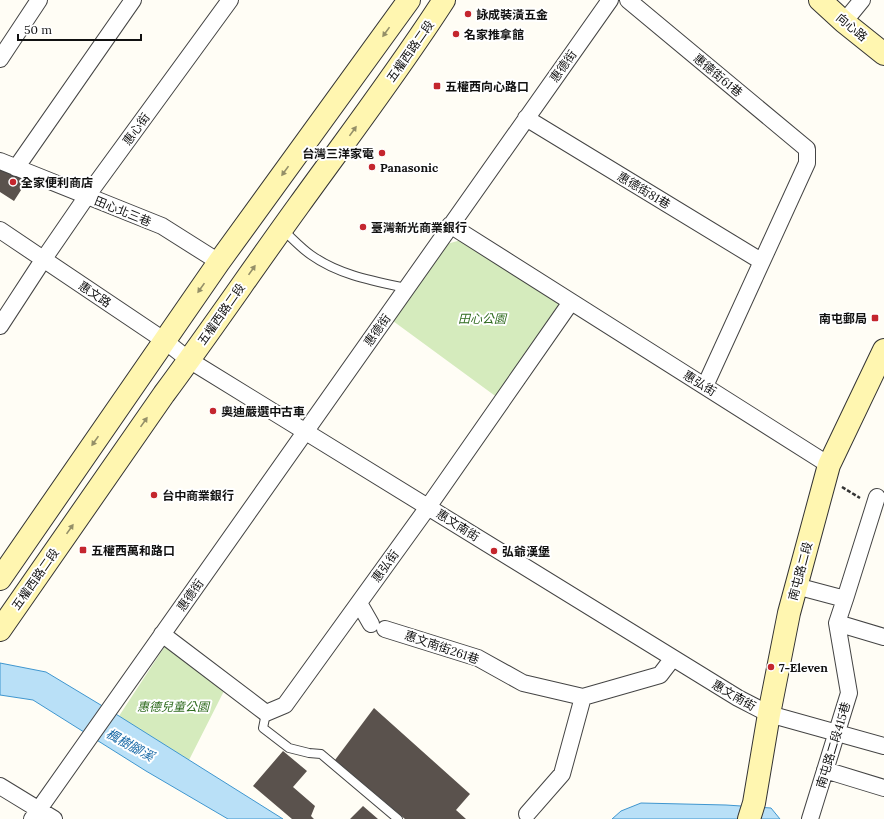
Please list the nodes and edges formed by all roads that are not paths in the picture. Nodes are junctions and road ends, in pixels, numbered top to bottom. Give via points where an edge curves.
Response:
1 (39, 0) edge
2 (133, 0) edge
3 (230, 0) edge
4 (409, 0) edge
5 (444, 0) edge
6 (610, 0) edge
7 (628, 0) edge
8 (820, 0) edge
9 (862, 0) edge
10 (844, 22) junction
11 (884, 54) edge
12 (0, 59) edge
13 (526, 118) junction
14 (0, 161) edge
15 (16, 168) junction
16 (87, 196) junction
17 (450, 225) junction
18 (282, 228) junction
19 (0, 230) edge
20 (43, 260) junction
21 (762, 261) junction
22 (219, 262) junction
23 (406, 288) junction
24 (571, 302) junction
25 (0, 326) edge
26 (165, 341) junction
27 (884, 350) edge
28 (189, 360) junction
29 (705, 386) junction
30 (304, 432) junction
31 (829, 465) junction
32 (876, 500) road end
33 (428, 507) junction
34 (0, 578) edge
35 (796, 586) junction
36 (845, 599) junction
37 (359, 603) junction
38 (838, 623) junction
39 (0, 630) edge
40 (162, 634) junction
41 (884, 637) edge
42 (673, 658) junction
43 (582, 696) junction
44 (266, 713) junction
45 (769, 714) junction
46 (837, 733) junction
47 (884, 746) edge
48 (825, 770) junction
49 (0, 786) edge
50 (884, 788) edge
51 (752, 811) edge
52 (35, 814) edge
53 (527, 814) dead end
54 (54, 819) edge
55 (398, 819) edge
56 (810, 819) edge

1 - 12 street
2 - 15 street
3 - 16 street, 惠心街
4 -> 22 main road
18 -> 5 main road, 五權西路二段 via 422,35
6 - 13 street, 惠德街
7 - 21 street, 惠德街61巷 via 807,149 807,163
8 - 10 main road, 向心路
9 - 10 street
10 - 11 main road, 向心路
13 - 17 street, 惠德街
13 - 21 street, 惠德街81巷
14 - 15 street, 田心北三巷
15 - 16 street, 田心北三巷
16 - 20 street, 惠心街
16 - 22 street, 田心北三巷 via 162,226
17 - 23 street, 惠德街
17 - 24 street, 惠弘街
18 - 23 lane via 310,255 333,268 358,277
28 -> 18 main road, 五權西路二段
19 - 20 street, 惠文路
20 - 25 street, 惠心街
20 - 26 street, 惠文路
21 - 29 street
22 -> 26 main road
23 - 30 street, 惠德街
24 - 29 street, 惠弘街
24 - 33 street, 惠弘街
26 - 28 street, 惠文路
26 -> 34 main road
27 - 31 main road, 南屯路二段
28 - 30 street, 惠文南街
39 -> 28 main road, 五權西路二段
29 - 31 street, 惠弘街
30 - 33 street, 惠文南街
30 - 40 street, 惠德街
31 - 35 main road, 南屯路二段
32 - 36 street, 南屯路二段415巷
33 - 37 street, 惠弘街
33 - 42 street, 惠文南街
35 - 36 street
35 - 45 main road, 南屯路二段
36 - 38 street, 南屯路二段415巷
37 - 43 street, 惠文南街261巷 via 378,626 478,658 523,683
37 - 44 street, 惠弘街 via 285,706
38 - 41 street
38 - 46 street, 南屯路二段415巷 via 849,693
40 - 44 street
40 - 52 street, 惠德街
42 - 43 street, 惠文南街261巷 via 660,675
42 - 45 street, 惠文南街
43 - 53 street via 562,774
44 - 55 lane via 263,728 289,748 321,754
45 - 46 street, 惠文南街
45 - 51 main road, 南屯路二段
46 - 47 street, 惠文南街
46 - 48 street, 南屯路二段415巷
48 - 50 street
48 - 56 street, 南屯路二段415巷
49 - 52 street
52 - 54 street

